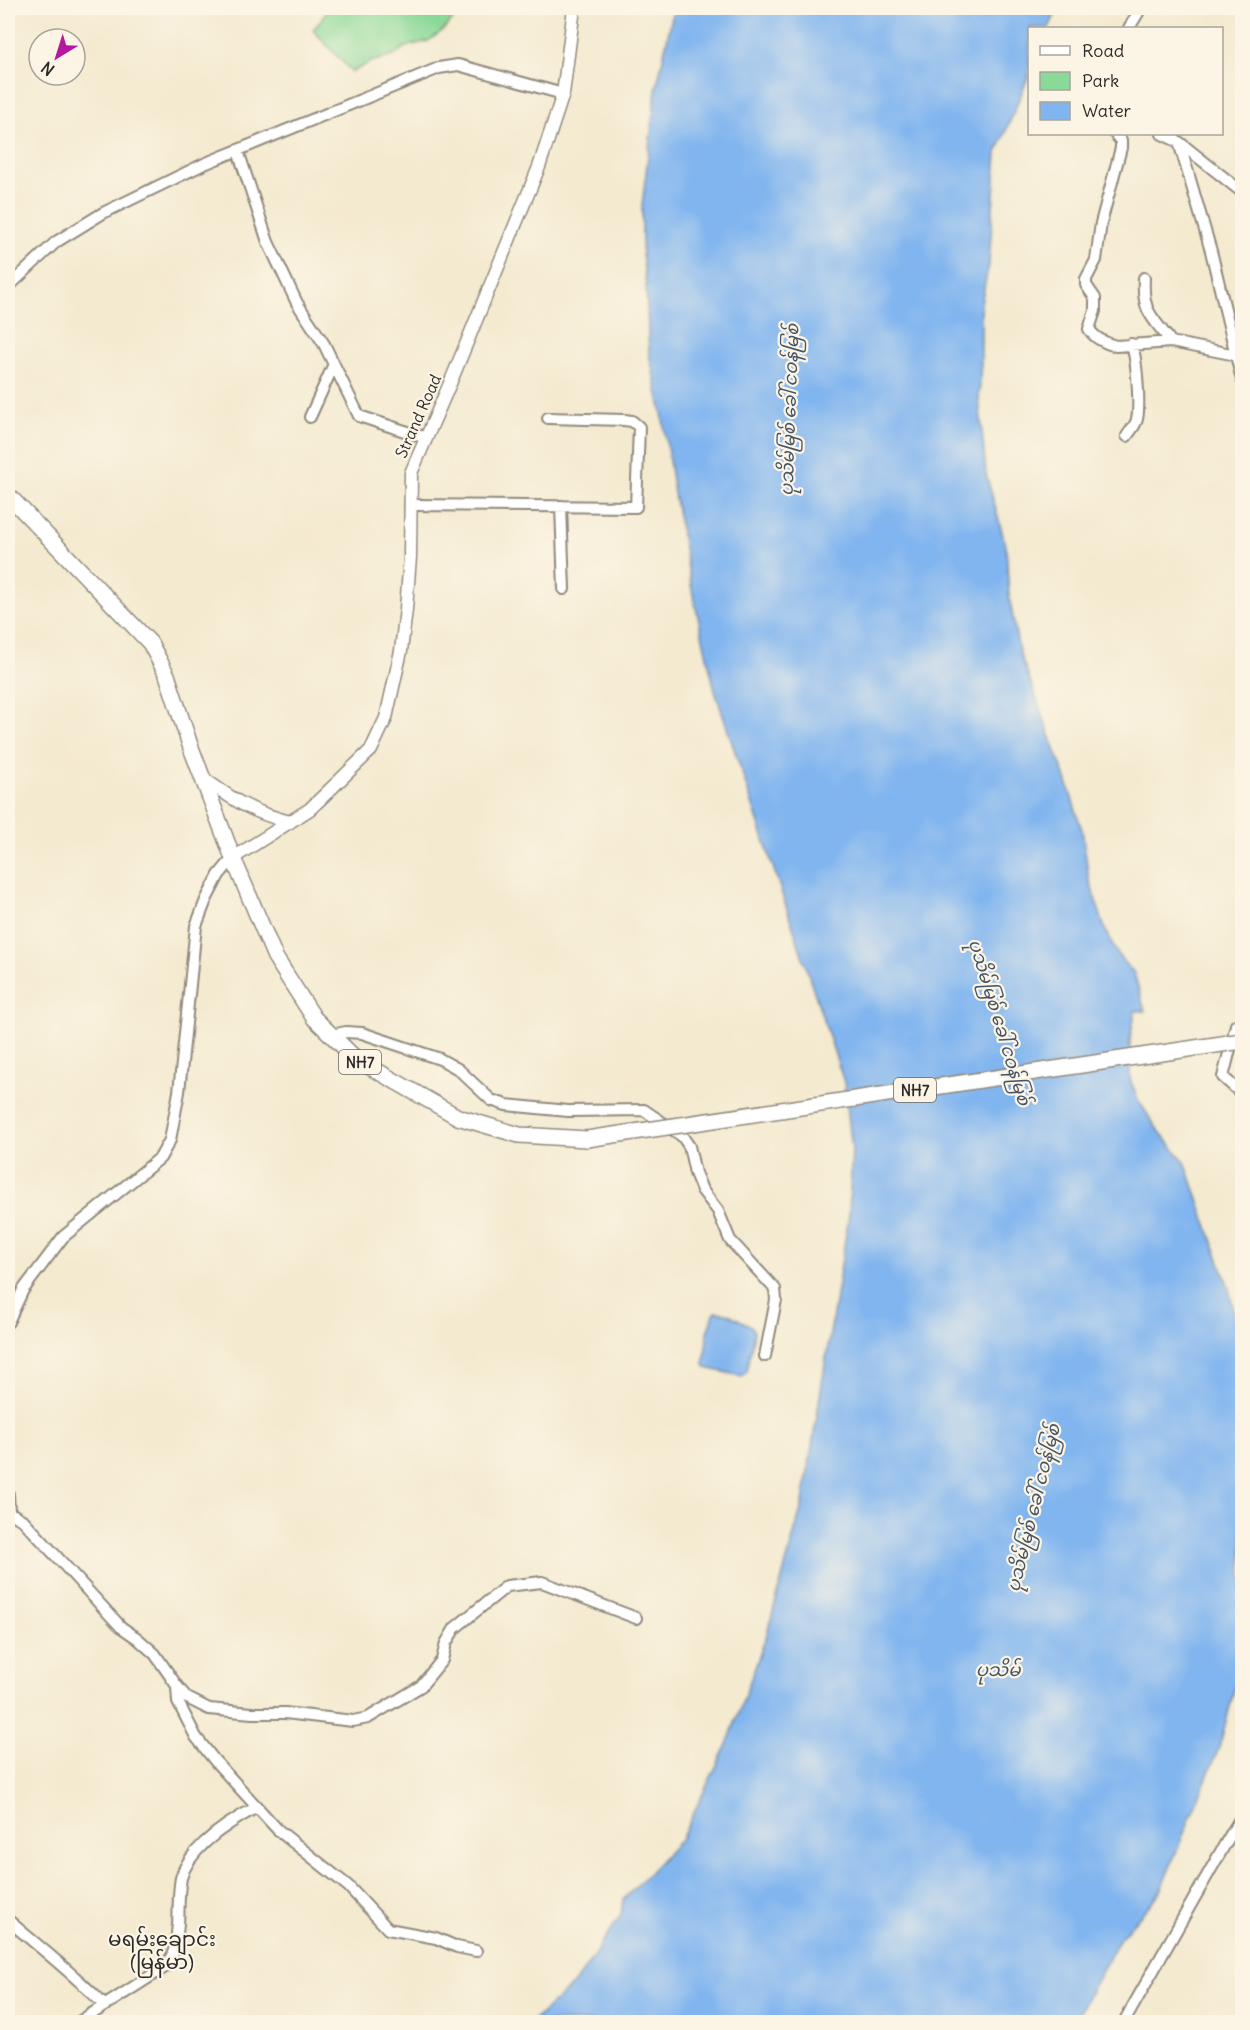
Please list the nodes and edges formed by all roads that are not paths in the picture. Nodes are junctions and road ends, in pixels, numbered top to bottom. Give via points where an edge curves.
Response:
1 (574, 8) edge
2 (1141, 8) edge
3 (1130, 27) edge
4 (563, 94) junction
5 (1116, 135) edge
6 (1164, 135) edge
7 (1179, 142) junction
8 (238, 151) junction
9 (1242, 192) edge
10 (1144, 278) dead end
11 (8, 287) edge
12 (1171, 342) junction
13 (1131, 344) junction
14 (1236, 355) junction
15 (334, 364) junction
16 (1242, 380) edge
17 (310, 417) dead end
18 (548, 418) dead end
19 (1127, 436) dead end
20 (426, 438) junction
21 (8, 495) edge
22 (410, 505) junction
23 (561, 507) junction
24 (564, 589) dead end
25 (203, 778) junction
26 (290, 822) junction
27 (233, 858) junction
28 (1242, 1022) edge
29 (331, 1035) junction
30 (1242, 1041) edge
31 (1242, 1094) edge
32 (8, 1322) edge
33 (765, 1356) dead end
34 (8, 1494) edge
35 (8, 1514) edge
36 (636, 1618) dead end
37 (177, 1686) junction
38 (257, 1807) junction
39 (1242, 1816) edge
40 (8, 1920) edge
41 (476, 1951) dead end
42 (102, 2007) junction
43 (79, 2022) edge
44 (1124, 2022) edge

1 - 4 main road, Strand Road
2 - 3 street
4 - 8 street via 458,65 449,66
4 - 20 main road, Strand Road via 539,167
5 - 13 street via 1121,148 1101,223 1096,260 1085,282 1095,298 1091,333 1108,344
6 - 7 street
7 - 9 street
7 - 14 street
8 - 11 street via 103,213 56,242
8 - 15 street via 268,242 297,303
10 - 12 street via 1145,306
12 - 13 street
12 - 14 street
13 - 19 street via 1137,370 1137,420
14 - 16 street
15 - 17 street
15 - 20 street via 359,416
18 - 23 street via 624,420 639,426 636,507
20 - 22 main road, Strand Road via 411,473
21 - 25 highway, NH7 via 150,643 167,675
22 - 23 street
22 - 26 main road, Strand Road via 406,609 386,718 371,750 310,809
23 - 24 street
25 - 26 main road via 241,805
25 - 27 highway, NH7
26 - 27 main road, Strand Road
27 - 29 highway, NH7 via 275,957 314,1018
27 - 32 street via 219,874 196,926 179,1092 170,1140 159,1158 63,1237 23,1290
28 - 31 street via 1236,1025 1223,1077
29 - 30 highway, NH7, bridge via 356,1059 458,1117 519,1135 587,1139
29 - 33 street via 362,1033 440,1059 458,1069 491,1100 506,1105 568,1111 644,1110 682,1136 689,1146 702,1190 718,1211 730,1240 776,1289
34 - 35 street
35 - 37 street via 24,1521 121,1627 155,1654
36 - 37 street via 542,1582 507,1586 455,1628 442,1660 421,1686 368,1718 354,1721 209,1709 187,1698
37 - 38 street via 178,1702 196,1737
38 - 41 street via 278,1830 348,1886 388,1929
38 - 42 street via 218,1832 189,1862 181,1878 173,1957 165,1967
39 - 44 street
40 - 42 street via 82,1982 102,2002
42 - 43 street

